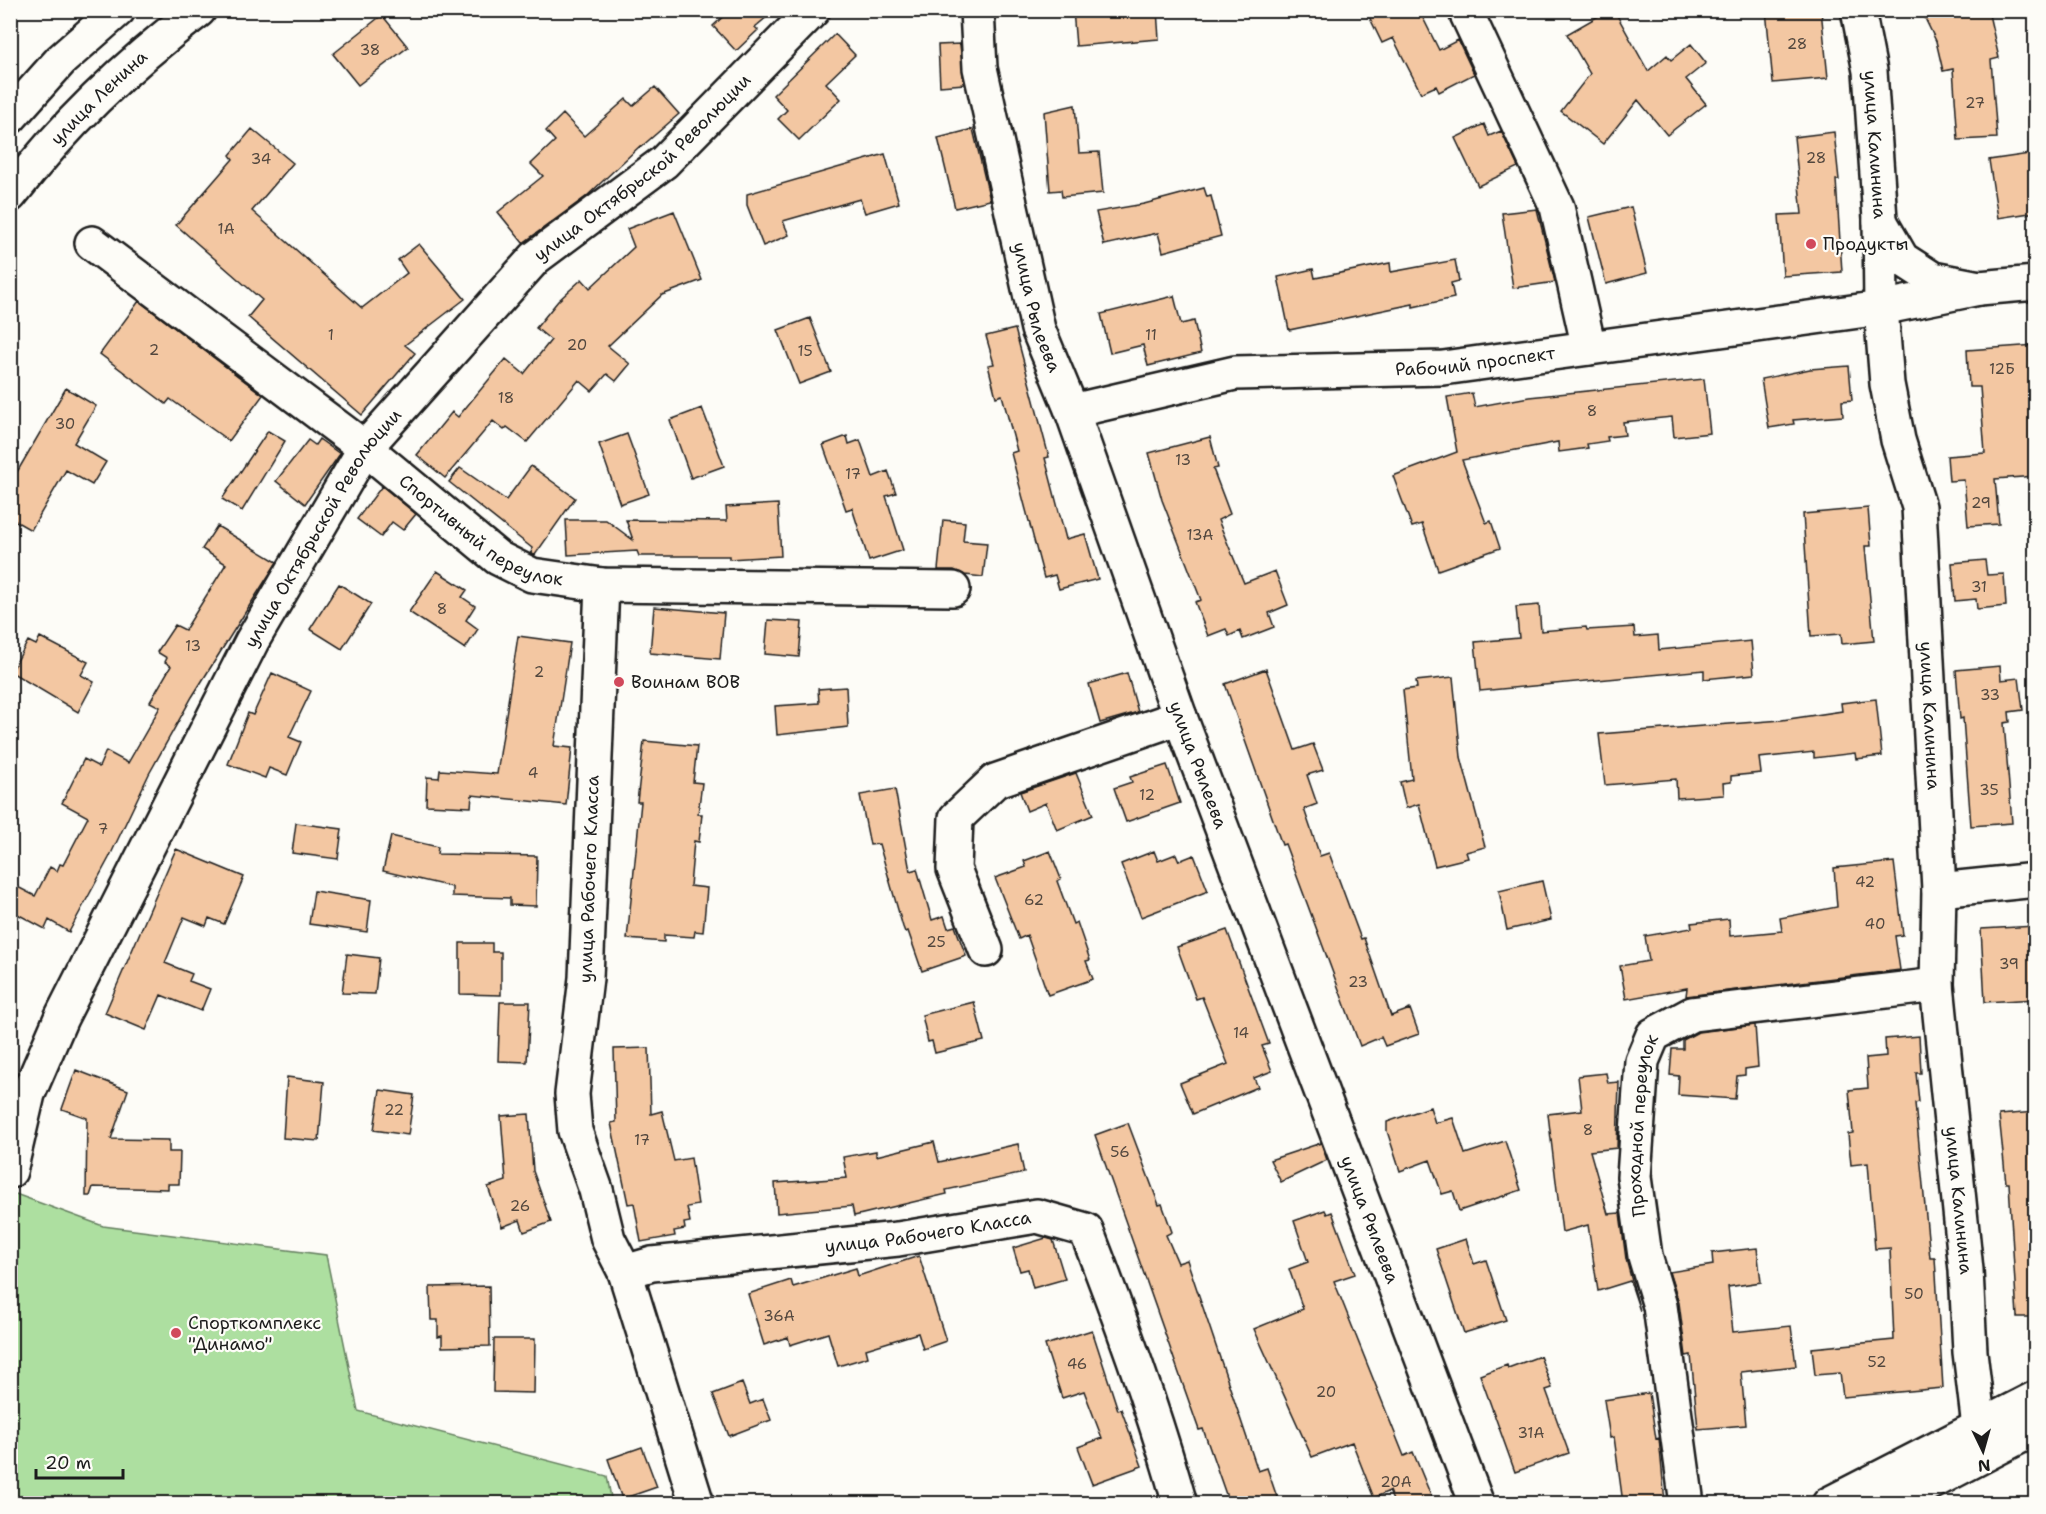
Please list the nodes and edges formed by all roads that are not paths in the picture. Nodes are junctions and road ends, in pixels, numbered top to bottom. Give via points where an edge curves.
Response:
1 (118, 10) edge
2 (199, 10) edge
3 (813, 10) edge
4 (977, 10) edge
5 (1465, 10) edge
6 (1858, 10) edge
7 (10, 117) edge
8 (10, 195) edge
9 (1880, 219) junction
10 (92, 243) dead end
11 (2036, 283) edge
12 (1979, 288) junction
13 (1881, 308) junction
14 (1589, 348) junction
15 (1072, 411) junction
16 (365, 448) junction
17 (602, 585) junction
18 (953, 590) dead end
19 (1180, 717) junction
20 (2036, 880) edge
21 (1939, 890) junction
22 (986, 950) dead end
23 (1937, 985) junction
24 (10, 1171) edge
25 (625, 1272) junction
26 (2036, 1398) edge
27 (1979, 1427) junction
28 (2036, 1428) edge
29 (697, 1503) edge
30 (1180, 1503) edge
31 (1478, 1503) edge
32 (1687, 1503) edge
33 (1829, 1503) edge
34 (1890, 1503) edge

1 - 7 street via 61,60
2 - 8 street, улица Ленина via 110,86 43,153
3 - 16 street, улица Октябрьской Революции via 664,162 535,258
4 - 15 street, улица Рылеева via 980,68 1038,329
5 - 14 street via 1557,207
6 - 9 street, улица Калинина via 1870,71
9 - 12 street via 1902,260 1933,279
9 - 13 street, улица Калинина
10 - 16 street, Спортивный переулок
11 - 12 street
12 - 13 street, Рабочий проспект
13 - 14 street, Рабочий проспект
13 - 21 street, улица Калинина via 1889,396 1919,507
14 - 15 street, Рабочий проспект via 1443,368 1234,373
15 - 19 street, улица Рылеева
16 - 17 street, Спортивный переулок via 498,558 532,575
16 - 24 street, улица Октябрьской Революции via 252,641 61,1018 28,1094
17 - 18 street, Спортивный переулок
17 - 25 street, улица Рабочего Класса via 586,978 573,1094 575,1131 609,1239
19 - 22 street via 995,781 956,818 954,869
19 - 31 street, улица Рылеева
20 - 21 street
21 - 23 street, улица Калинина
23 - 27 street, улица Калинина
23 - 32 street, Проходной переулок via 1692,1014 1653,1035 1642,1061 1634,1177 1645,1256 1660,1306
25 - 29 street, улица Рабочего Класса
25 - 30 street, улица Рабочего Класса via 652,1264 898,1239 1037,1216 1086,1230 1158,1425
26 - 27 street
27 - 33 street
28 - 34 street

